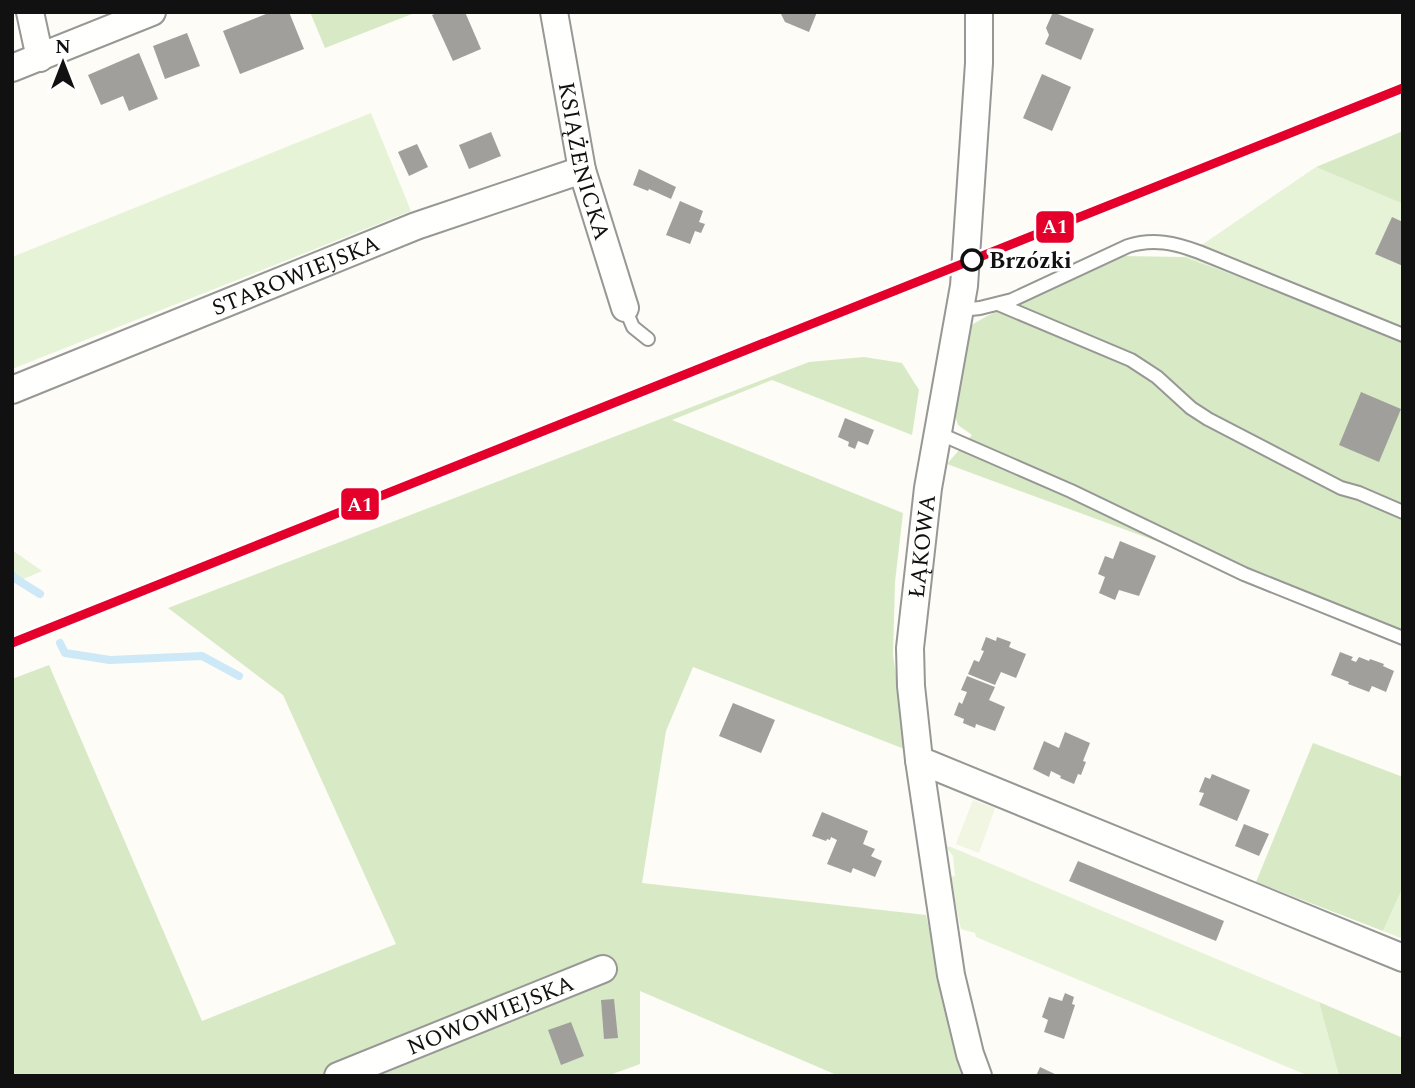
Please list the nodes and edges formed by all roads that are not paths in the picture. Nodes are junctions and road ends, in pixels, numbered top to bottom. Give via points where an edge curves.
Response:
1 (30, 12) edge
2 (152, 12) edge
3 (554, 12) edge
4 (979, 12) edge
5 (40, 58) junction
6 (12, 68) edge
7 (582, 170) junction
8 (998, 304) junction
9 (625, 308) joint
10 (961, 310) junction
11 (1403, 335) edge
12 (648, 340) dead end
13 (12, 390) edge
14 (939, 433) junction
15 (1403, 512) edge
16 (1403, 638) edge
17 (919, 760) junction
18 (1403, 958) edge
19 (603, 969) dead end
20 (338, 1076) edge
21 (978, 1076) edge

1 - 5 street
2 - 5 street
3 - 7 street, KSIĄŻENICKA
4 - 10 street, ŁĄKOWA via 978,88
5 - 6 street
7 - 9 street, KSIĄŻENICKA
7 - 13 street, STAROWIEJSKA via 416,226
8 - 10 lane
8 - 11 lane via 1128,246 1162,242 1199,252
8 - 15 lane via 1131,360 1191,408 1234,433 1341,488
9 - 12 lane via 633,327
10 - 14 street, ŁĄKOWA
14 - 16 lane via 1244,574
14 - 17 street, ŁĄKOWA via 928,488 911,648
17 - 18 street
17 - 21 street, ŁĄKOWA via 951,975
19 - 20 street, NOWOWIEJSKA

